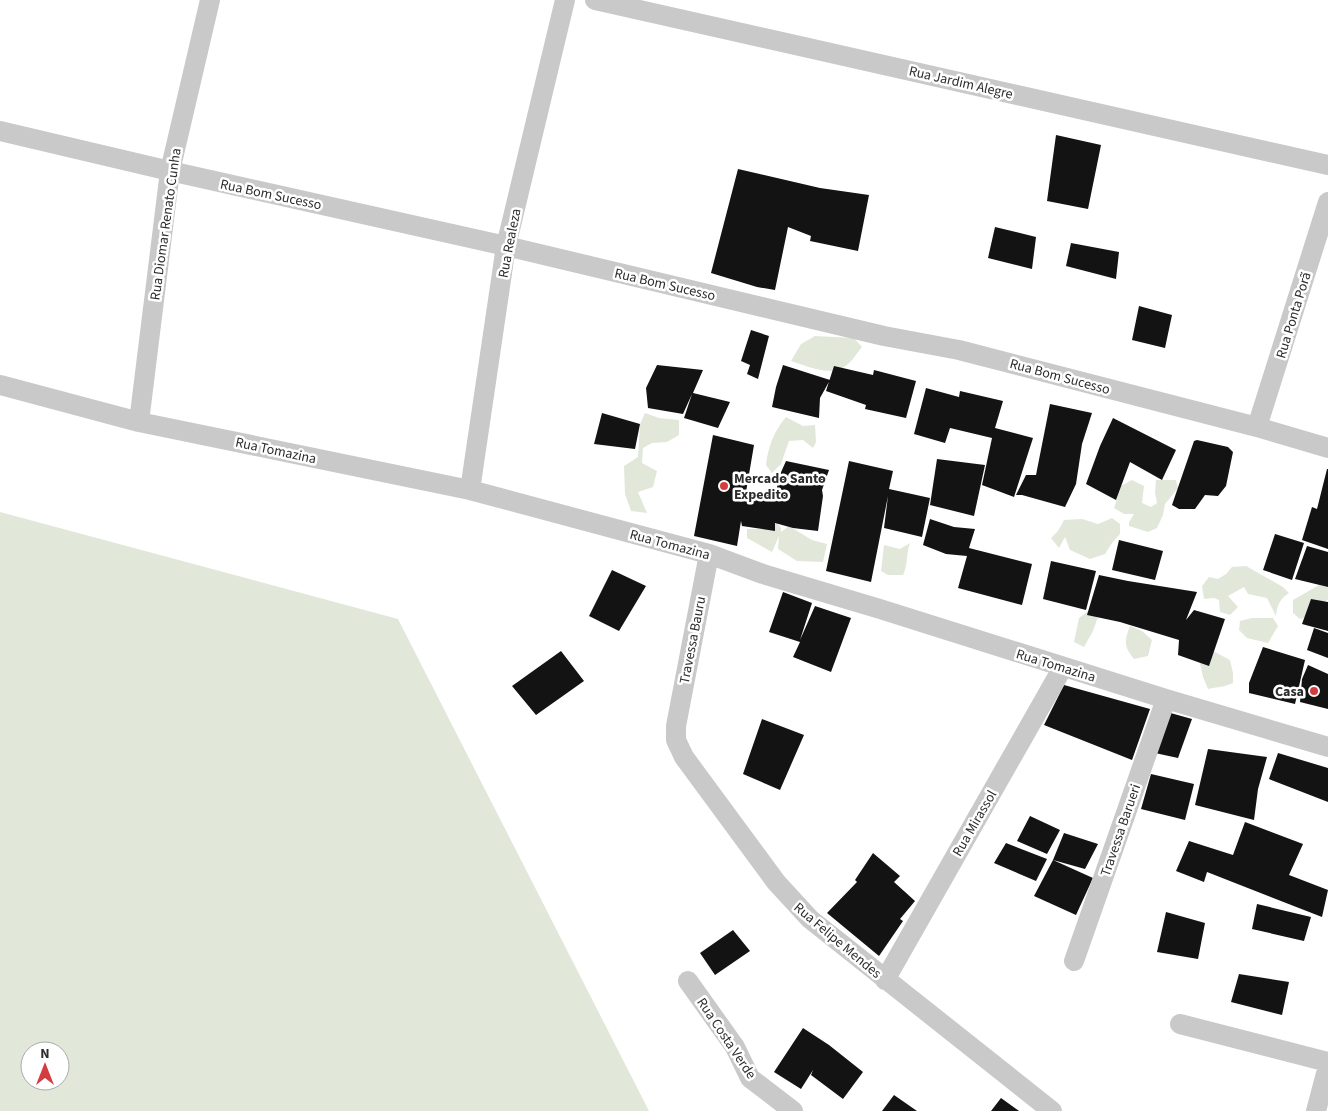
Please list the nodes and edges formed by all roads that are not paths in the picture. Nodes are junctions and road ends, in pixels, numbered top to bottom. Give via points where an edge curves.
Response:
1 (210, 0) edge
2 (565, 0) edge
3 (595, 0) edge
4 (0, 131) edge
5 (1328, 164) edge
6 (170, 171) junction
7 (1328, 202) edge
8 (506, 246) junction
9 (0, 385) edge
10 (139, 422) junction
11 (1257, 427) junction
12 (1328, 448) edge
13 (470, 490) junction
14 (709, 554) junction
15 (1063, 667) junction
16 (1166, 699) junction
17 (676, 726) joint
18 (1328, 747) edge
19 (1074, 961) dead end
20 (885, 980) junction
21 (688, 981) dead end
22 (1180, 1024) dead end
23 (1328, 1064) edge
24 (794, 1111) edge
25 (1052, 1111) edge
26 (1316, 1111) edge

1 - 6 street, Rua Diomar Renato Cunha
2 - 8 street, Rua Realeza
3 - 5 street, Rua Jardim Alegre
4 - 6 street, Rua Bom Sucesso
6 - 8 street, Rua Bom Sucesso
6 - 10 street, Rua Diomar Renato Cunha
7 - 11 street, Rua Ponta Porã
8 - 11 street, Rua Bom Sucesso via 884,336 959,350
8 - 13 street, Rua Realeza
9 - 10 street, Rua Tomazina
10 - 13 street, Rua Tomazina
11 - 12 street, Rua Bom Sucesso
13 - 14 street, Rua Tomazina
14 - 15 street, Rua Tomazina via 763,574
14 - 17 street, Travessa Bauru
15 - 16 street, Rua Tomazina
15 - 20 street, Rua Mirassol
16 - 18 street, Rua Tomazina
16 - 19 street, Travessa Barueri
17 - 20 street, Rua Felipe Mendes via 676,740 684,757 791,900
20 - 25 street, Rua Felipe Mendes
21 - 24 street, Rua Costa Verde via 735,1047 750,1078
22 - 23 street
23 - 26 street

